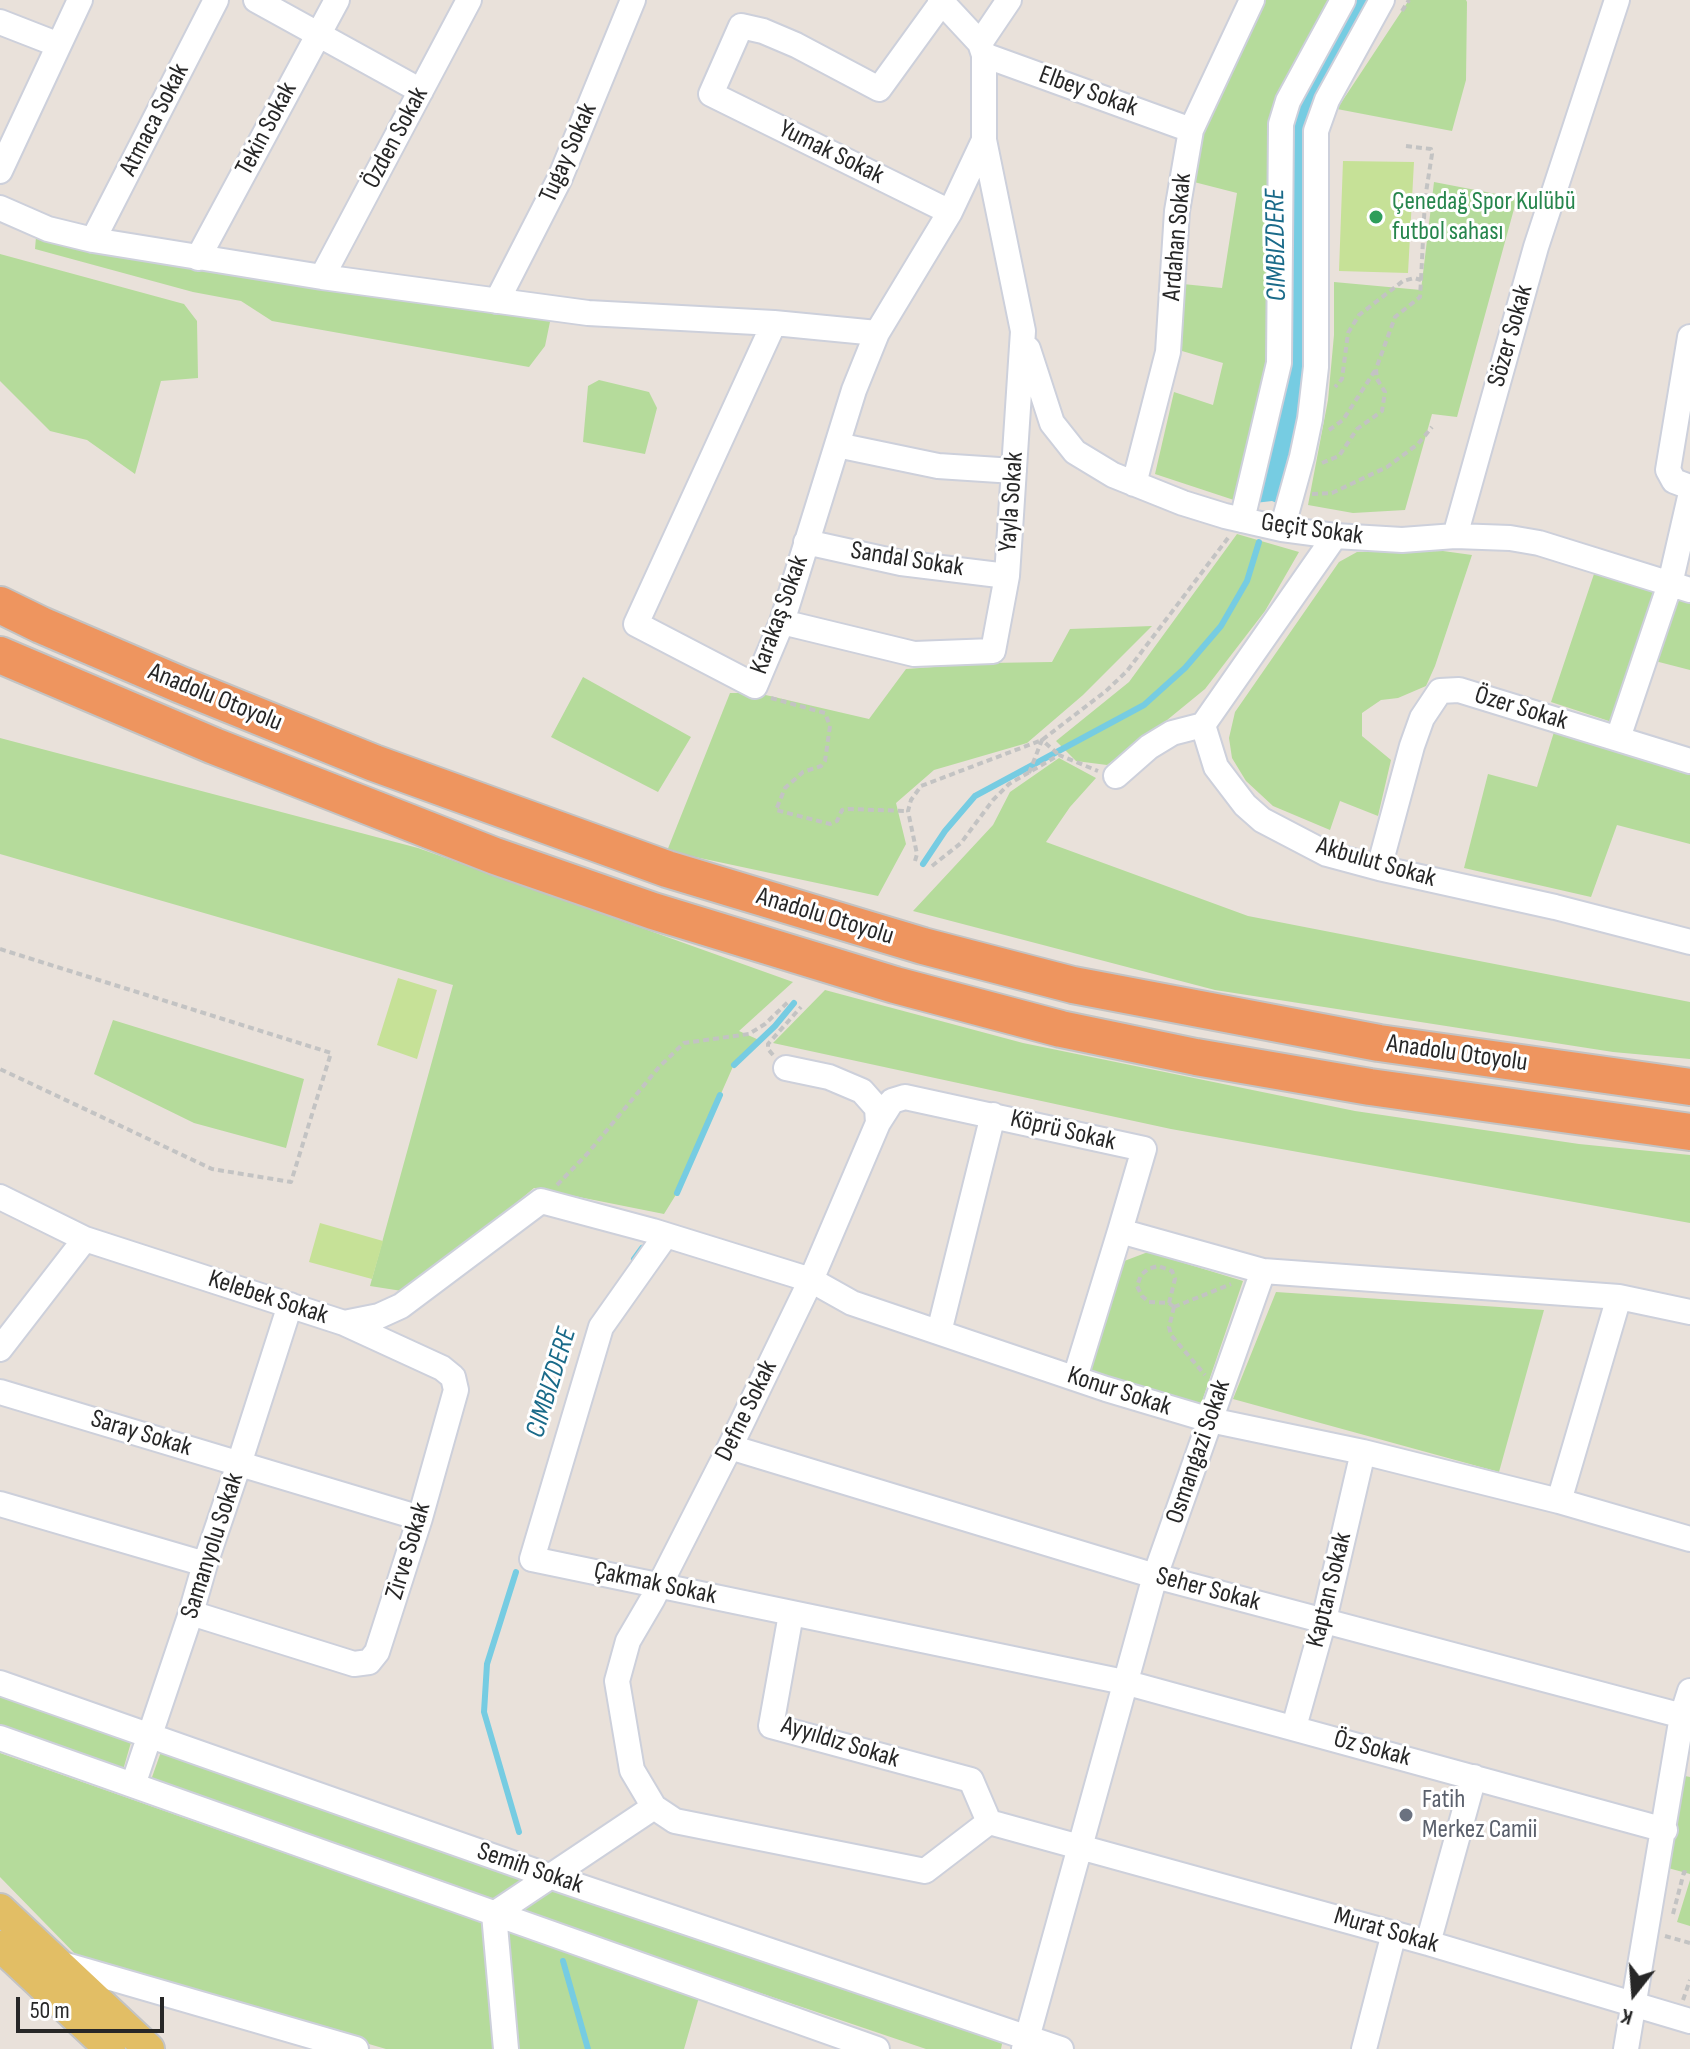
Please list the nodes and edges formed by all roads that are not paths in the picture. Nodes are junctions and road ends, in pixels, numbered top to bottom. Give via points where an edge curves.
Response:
1 (80, 0) edge
2 (216, 0) edge
3 (256, 0) edge
4 (337, 0) edge
5 (469, 0) edge
6 (633, 0) edge
7 (1009, 0) edge
8 (1252, 0) edge
9 (1343, 0) edge
10 (1617, 0) edge
11 (941, 1) edge
12 (1392, 6) edge
13 (0, 22) edge
14 (318, 34) junction
15 (59, 45) junction
16 (982, 49) junction
17 (421, 91) junction
18 (1191, 130) junction
19 (984, 140) junction
20 (0, 171) edge
21 (0, 208) edge
22 (950, 212) junction
23 (93, 240) junction
24 (198, 258) junction
25 (322, 277) junction
26 (497, 301) junction
27 (774, 323) junction
28 (1023, 331) junction
29 (877, 333) junction
30 (1690, 337) edge
31 (837, 445) junction
32 (1014, 471) junction
33 (1134, 484) junction
34 (1690, 487) edge
35 (1690, 497) edge
36 (1242, 520) junction
37 (1282, 529) junction
38 (1335, 536) junction
39 (1455, 536) junction
40 (806, 542) junction
41 (1007, 576) junction
42 (1680, 587) edge
43 (0, 605) edge
44 (782, 622) junction
45 (0, 655) edge
46 (1203, 725) junction
47 (1618, 738) junction
48 (1690, 761) edge
49 (1116, 776) road end
50 (1379, 868) junction
51 (1690, 942) edge
52 (786, 1068) road end
53 (1690, 1087) edge
54 (993, 1115) junction
55 (878, 1123) junction
56 (1690, 1132) edge
57 (0, 1197) edge
58 (1120, 1231) junction
59 (660, 1233) junction
60 (85, 1239) junction
61 (1263, 1271) junction
62 (811, 1280) junction
63 (1619, 1297) junction
64 (290, 1305) junction
65 (1690, 1312) edge
66 (344, 1323) junction
67 (939, 1332) junction
68 (0, 1349) edge
69 (1075, 1378) junction
70 (0, 1392) edge
71 (1210, 1420) junction
72 (730, 1447) junction
73 (1363, 1452) junction
74 (239, 1464) junction
75 (1559, 1501) junction
76 (0, 1504) edge
77 (420, 1518) junction
78 (1690, 1539) edge
79 (205, 1564) junction
80 (1155, 1576) junction
81 (660, 1585) junction
82 (191, 1613) junction
83 (791, 1614) junction
84 (1324, 1620) junction
85 (1124, 1682) junction
86 (0, 1683) edge
87 (1690, 1691) edge
88 (1686, 1717) edge
89 (1294, 1727) junction
90 (149, 1735) junction
91 (0, 1738) edge
92 (1474, 1777) junction
93 (133, 1785) junction
94 (654, 1807) junction
95 (989, 1822) junction
96 (1665, 1830) junction
97 (1081, 1847) junction
98 (549, 1876) junction
99 (0, 1909) edge
100 (494, 1914) junction
101 (1394, 1933) junction
102 (1428, 1943) junction
103 (0, 1946) edge
104 (57, 1962) junction
105 (1633, 2004) junction
106 (1690, 2021) edge
107 (1026, 2043) edge
108 (110, 2049) edge
109 (149, 2049) edge
110 (356, 2049) edge
111 (506, 2049) edge
112 (877, 2049) edge
113 (1061, 2049) edge
114 (1364, 2049) edge
115 (1626, 2049) edge

1 - 15 street
2 - 23 street, Atmaca Sokak
3 - 14 street
4 - 14 street, Tekin Sokak
5 - 17 street, Özden Sokak
6 - 26 street, Tugay Sokak via 560,178
7 - 16 street
8 - 18 street, Ardahan Sokak
9 - 36 street via 1288,101 1281,124 1279,363
10 - 39 street, Sözer Sokak via 1536,247
11 - 16 street
11 - 22 street, Yumak Sokak via 879,89 796,45 741,26 711,94
12 - 37 street via 1327,100 1316,131 1316,367 1310,419
13 - 15 street
14 - 17 street
14 - 24 street, Tekin Sokak
15 - 20 street
16 - 18 street, Elbey Sokak
16 - 19 street
17 - 25 street, Özden Sokak
18 - 33 street, Ardahan Sokak via 1177,211 1168,352
19 - 22 street, Karakaş Sokak
19 - 28 street, Yayla Sokak
21 - 23 street via 48,229
22 - 29 street, Karakaş Sokak
23 - 24 street
24 - 25 street
25 - 26 street
26 - 27 street via 588,313
27 - 29 street
27 - 44 street, Karakaş Sokak via 636,624 755,686
28 - 32 street, Yayla Sokak
28 - 33 street, Geçit Sokak via 1046,409 1062,439 1075,452
29 - 31 street, Karakaş Sokak
30 - 34 street via 1668,470 1674,481
31 - 32 street via 938,466
31 - 40 street, Karakaş Sokak
32 - 41 street, Yayla Sokak
33 - 36 street, Geçit Sokak
35 - 42 street
36 - 37 street, Geçit Sokak
37 - 38 street, Geçit Sokak
38 - 39 street, Geçit Sokak
38 - 46 street
39 - 42 street, Geçit Sokak via 1539,543
40 - 41 street, Sandal Sokak via 901,563
40 - 44 street, Karakaş Sokak
41 - 44 street, Yayla Sokak via 993,651 914,654
42 - 47 street
43 - 53 highway, Anadolu Otoyolu via 374,763 667,869 923,946 1073,985 1302,1029
45 - 56 highway, Anadolu Otoyolu via 482,851 653,911 895,985 1061,1029 1196,1057
46 - 49 street via 1160,740
46 - 50 street, Akbulut Sokak via 1216,767 1262,820 1327,854
47 - 48 street, Özer Sokak
47 - 50 street, Özer Sokak via 1459,690 1440,691 1412,746
50 - 51 street, Akbulut Sokak
52 - 55 street via 862,1091 877,1108
54 - 55 street, Köprü Sokak via 905,1097 892,1101
54 - 58 street, Köprü Sokak via 1144,1149
54 - 67 street, Köprü Sokak
55 - 62 street, Defne Sokak
57 - 60 street, Kelebek Sokak
58 - 61 street
58 - 69 street
59 - 62 street, Konur Sokak
59 - 66 street, Kelebek Sokak via 541,1201 401,1306
59 - 81 street, Çakmak Sokak via 601,1327 532,1559
60 - 64 street, Kelebek Sokak
60 - 68 street
61 - 63 street
61 - 71 street, Osmangazi Sokak
62 - 67 street, Konur Sokak via 852,1303
62 - 72 street, Defne Sokak
63 - 65 street
63 - 75 street
64 - 66 street, Kelebek Sokak
64 - 74 street, Samanyolu Sokak
66 - 77 street, Zirve Sokak via 453,1377 456,1390
67 - 69 street, Konur Sokak
69 - 71 street, Konur Sokak
70 - 74 street, Saray Sokak
71 - 73 street, Konur Sokak
71 - 80 street, Osmangazi Sokak
72 - 80 street, Seher Sokak
72 - 81 street, Defne Sokak
73 - 75 street, Konur Sokak
73 - 84 street, Kaptan Sokak
74 - 77 street, Saray Sokak
74 - 79 street, Samanyolu Sokak
75 - 78 street, Konur Sokak
76 - 79 street
77 - 82 street, Zirve Sokak via 377,1652 369,1662 354,1664
79 - 82 street, Samanyolu Sokak
80 - 84 street, Seher Sokak
80 - 85 street, Osmangazi Sokak
81 - 83 street, Çakmak Sokak
81 - 94 street, Defne Sokak via 628,1641 617,1681 632,1770
82 - 90 street, Samanyolu Sokak
83 - 85 street, Çakmak Sokak
83 - 95 street, Ayyıldız Sokak via 771,1726 971,1780
84 - 88 street, Seher Sokak
84 - 89 street, Kaptan Sokak
85 - 89 street, Öz Sokak
85 - 97 street, Osmangazi Sokak
86 - 90 street, Semih Sokak
87 - 88 street
88 - 96 street
89 - 92 street, Öz Sokak
90 - 93 street, Samanyolu Sokak
90 - 98 street, Semih Sokak
91 - 93 street, Semih Sokak
92 - 96 street, Öz Sokak
92 - 102 street
93 - 100 street, Semih Sokak
94 - 95 street via 675,1821 925,1871
94 - 98 street
95 - 97 street, Murat Sokak
96 - 105 street
97 - 101 street, Murat Sokak
97 - 107 street, Osmangazi Sokak
98 - 100 street
98 - 107 street, Semih Sokak
99 - 104 main road
100 - 111 street
100 - 112 street, Semih Sokak
101 - 102 street, Murat Sokak
101 - 114 street
102 - 105 street, Murat Sokak
103 - 108 main road
104 - 109 main road
104 - 110 street
105 - 106 street, Murat Sokak
105 - 115 street
107 - 113 street, Semih Sokak

